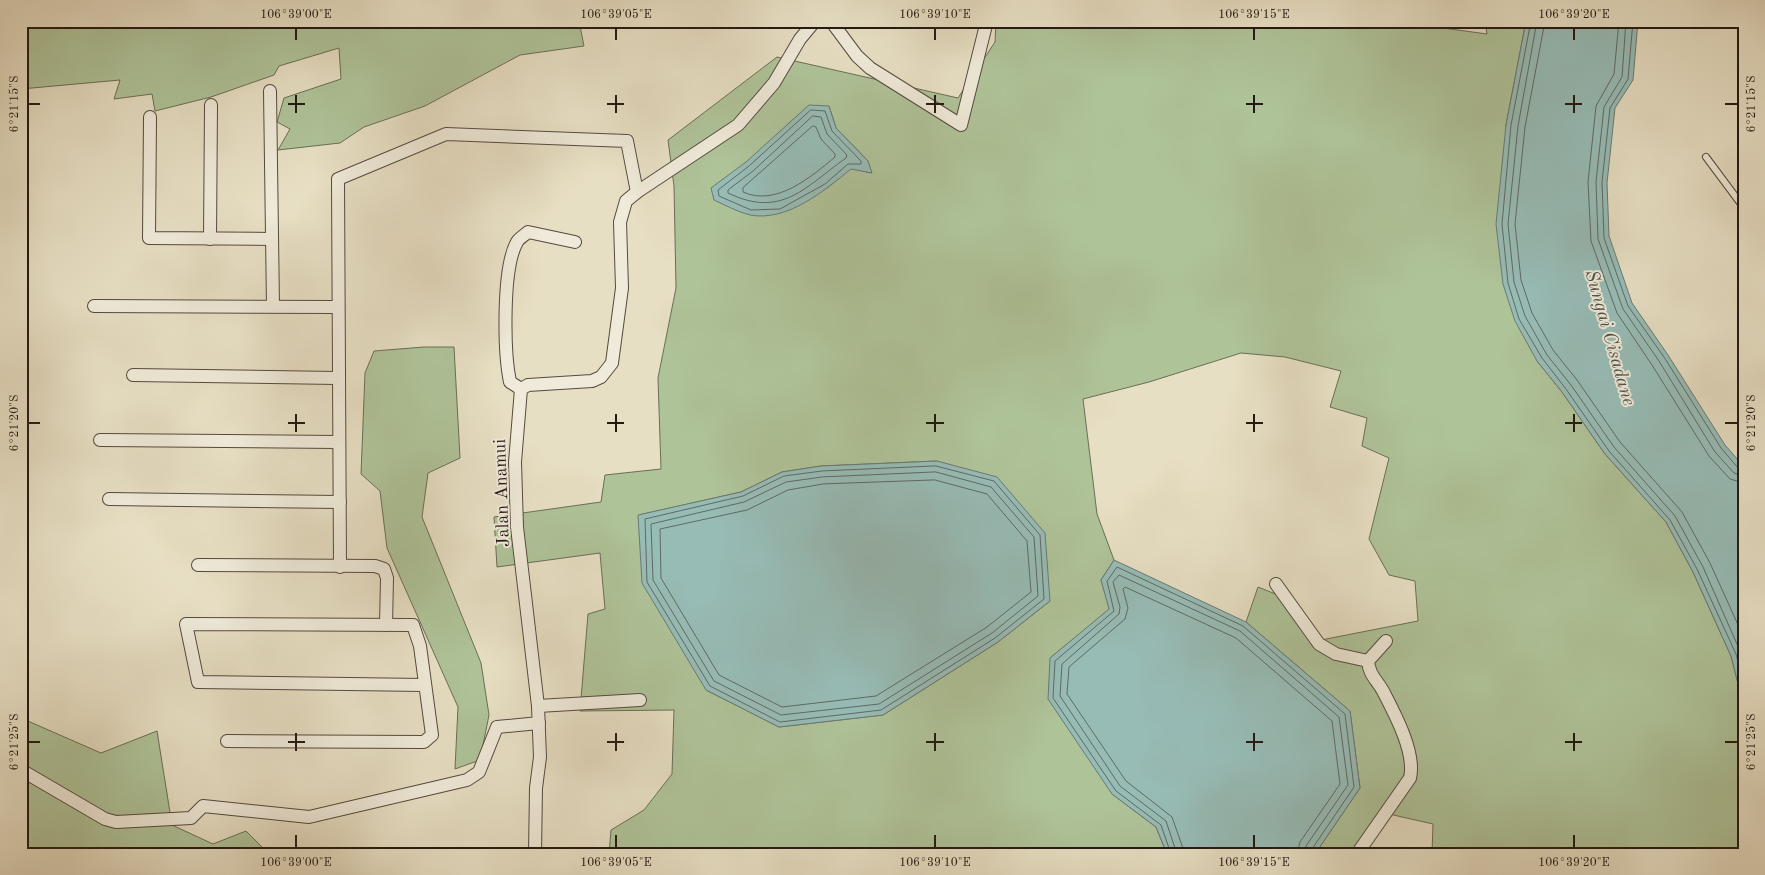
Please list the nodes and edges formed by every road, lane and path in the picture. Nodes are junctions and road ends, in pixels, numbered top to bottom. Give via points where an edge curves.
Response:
1 (815, 21) edge
2 (831, 21) edge
3 (986, 21) edge
4 (270, 91) dead end
5 (211, 105) dead end
6 (150, 117) dead end
7 (1706, 157) dead end
8 (637, 192) junction
9 (1744, 208) edge
10 (210, 238) junction
11 (272, 239) junction
12 (574, 242) dead end
13 (94, 306) dead end
14 (273, 306) junction
15 (338, 306) junction
16 (133, 375) dead end
17 (337, 378) junction
18 (521, 389) junction
19 (100, 440) dead end
20 (339, 442) junction
21 (109, 499) dead end
22 (340, 502) junction
23 (198, 565) dead end
24 (340, 567) junction
25 (1276, 584) dead end
26 (386, 625) junction
27 (1386, 641) dead end
28 (1368, 661) junction
29 (424, 685) junction
30 (640, 700) dead end
31 (538, 706) junction
32 (539, 723) junction
33 (227, 741) dead end
34 (21, 770) edge
35 (535, 854) edge
36 (1357, 854) edge

1 - 8 street via 800,39 774,83 738,124
2 - 3 street via 870,68 961,125
4 - 11 street
5 - 10 street
6 - 10 street via 149,238
7 - 9 lane
8 - 15 street via 627,141 446,134 338,180
8 - 18 street via 626,201 620,222 622,288 612,363 601,377 592,382 528,385
10 - 11 street
11 - 14 street
12 - 18 street via 528,232 517,241 507,291 506,362 510,382
13 - 14 street
14 - 15 street
15 - 17 street
16 - 17 street
17 - 20 street
18 - 31 street, Jalan Anamui via 514,462
19 - 20 street
20 - 22 street
21 - 22 street
22 - 24 street
23 - 24 street
24 - 26 street via 375,566 384,569 387,578
25 - 28 street via 1318,644 1336,654
26 - 29 street via 413,625 420,646
26 - 29 street via 186,624 198,682
27 - 28 street
28 - 36 street via 1368,671 1382,689 1402,730 1412,767 1410,778
29 - 33 street via 432,735 424,742
30 - 31 street
31 - 32 street, Jalan Anamui
32 - 34 street via 497,727 479,772 467,780 309,817 203,806 191,818 116,822 105,819
32 - 35 street, Jalan Anamui

